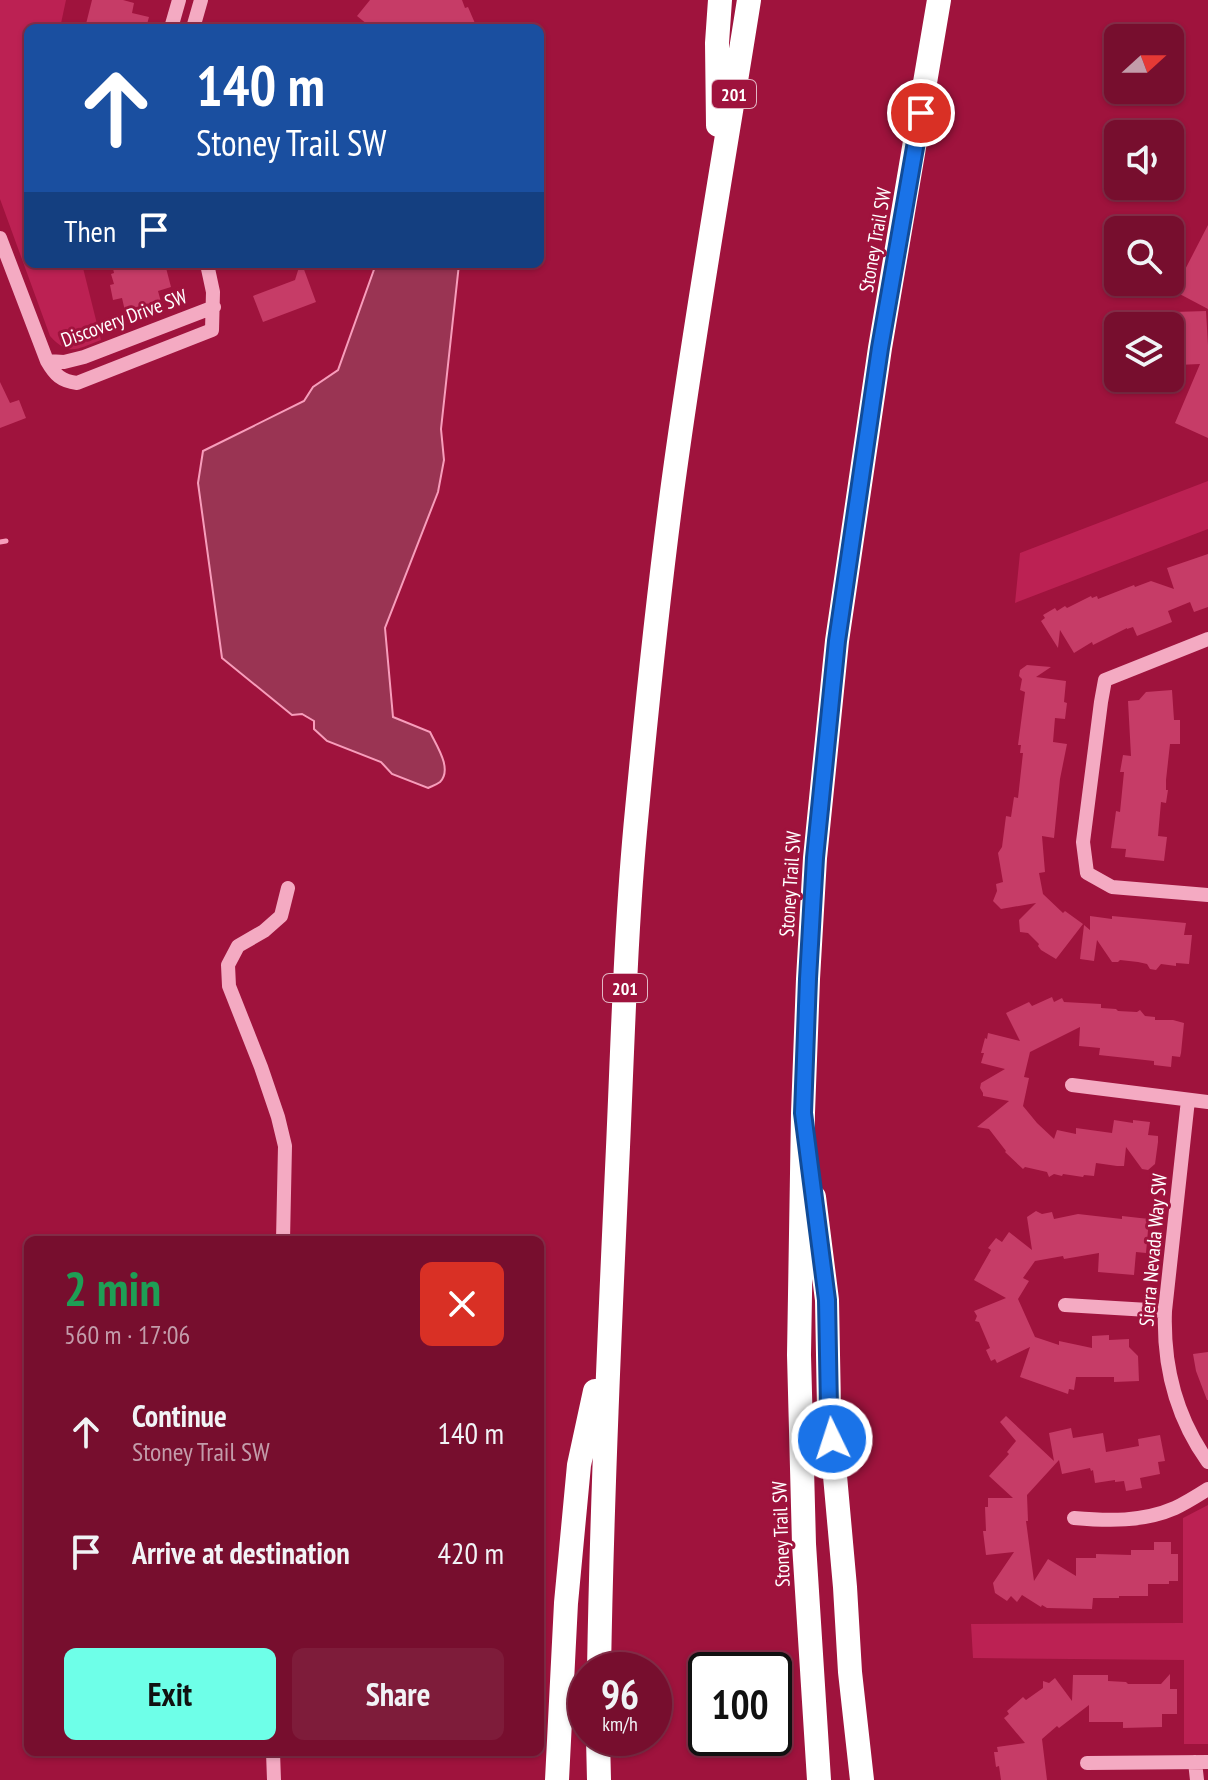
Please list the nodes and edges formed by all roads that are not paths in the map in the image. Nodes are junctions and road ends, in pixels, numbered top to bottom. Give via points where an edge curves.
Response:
1 (179, 0) edge
2 (201, 0) edge
3 (720, 0) edge
4 (749, 0) edge
5 (939, 0) edge
6 (172, 24) edge
7 (194, 24) edge
8 (719, 189) junction
9 (0, 238) edge
10 (208, 268) edge
11 (214, 307) junction
12 (47, 361) junction
13 (1208, 639) edge
14 (288, 888) dead end
15 (1208, 895) edge
16 (1072, 1085) dead end
17 (1188, 1100) junction
18 (1208, 1102) edge
19 (803, 1113) junction
20 (283, 1236) edge
21 (1065, 1305) dead end
22 (1165, 1311) junction
23 (608, 1330) junction
24 (1208, 1462) edge
25 (1208, 1489) edge
26 (1074, 1518) dead end
27 (599, 1652) edge
28 (850, 1672) junction
29 (273, 1756) edge
30 (598, 1756) edge
31 (1202, 1762) edge
32 (1087, 1763) dead end
33 (274, 1780) edge
34 (557, 1780) edge
35 (599, 1780) edge
36 (819, 1780) edge
37 (862, 1780) edge
38 (869, 1780) edge
39 (1197, 1780) edge

1 - 6 street
2 - 7 street
3 - 8 highway
4 - 8 highway, 201
5 - 19 highway, Stoney Trail SW via 837,641 815,858
8 - 23 highway, 201 via 672,491 636,816
9 - 12 street, Discovery Drive SW
10 - 11 street, Discovery Drive SW
11 - 12 street, Discovery Drive SW via 84,357
11 - 12 street, Discovery Drive SW via 212,330 77,383 55,375
13 - 15 street via 1105,680 1083,842 1087,873 1112,887
14 - 20 street via 281,916 238,946 228,965 229,986 285,1146
16 - 17 street
17 - 18 street
17 - 22 street, Sierra Nevada Way SW
19 - 28 highway via 827,1300 829,1409
19 - 36 highway, Stoney Trail SW via 799,1355
21 - 22 street
22 - 24 street, Sierra Nevada Way SW via 1165,1354 1174,1397
23 - 27 highway, 201
23 - 34 highway via 579,1465
25 - 26 street via 1174,1509 1138,1518
28 - 37 highway
28 - 38 highway
29 - 33 street
30 - 35 highway
31 - 32 street
31 - 39 street

